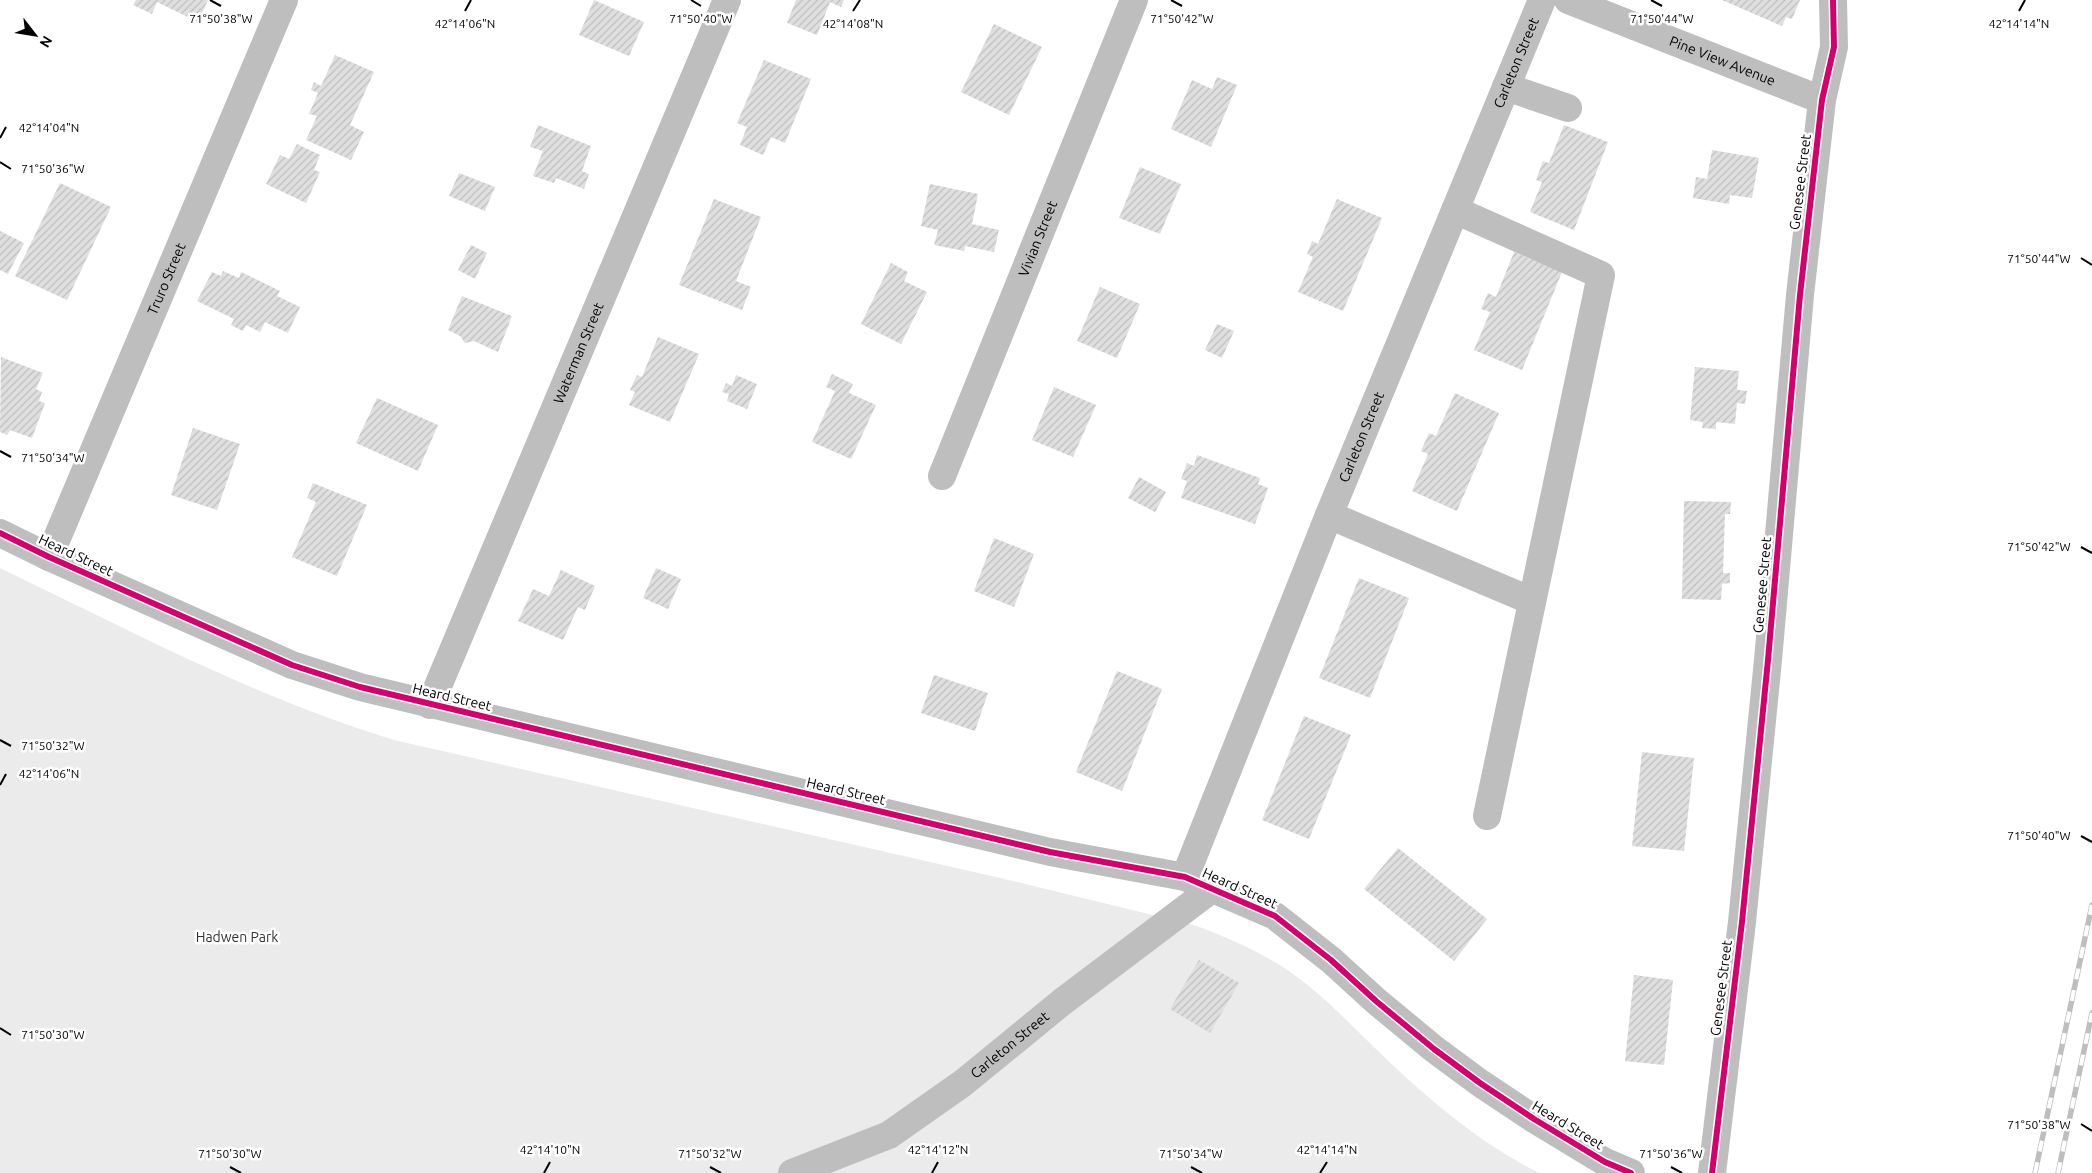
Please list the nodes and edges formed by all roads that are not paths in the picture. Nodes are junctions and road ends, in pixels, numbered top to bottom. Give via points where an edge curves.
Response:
1 (284, 0) edge
2 (726, 0) edge
3 (1134, 0) edge
4 (1542, 0) edge
5 (1568, 0) edge
6 (1833, 0) edge
7 (1506, 87) junction
8 (1822, 100) junction
9 (1568, 108) dead end
10 (1455, 210) junction
11 (942, 476) dead end
12 (1329, 516) junction
13 (0, 533) edge
14 (49, 557) junction
15 (1532, 601) junction
16 (430, 704) junction
17 (1487, 816) dead end
18 (1185, 877) junction
19 (1213, 888) junction
20 (792, 1173) edge
21 (1631, 1173) edge
22 (1712, 1173) edge

1 - 14 street, Truro Street
2 - 16 street, Waterman Street
3 - 11 street, Vivian Street
4 - 7 street, Carleton Street
5 - 8 street, Pine View Avenue
6 - 8 street, Genesee Street via 1834,47
7 - 9 street
7 - 10 street, Carleton Street
8 - 22 street, Genesee Street via 1800,295 1743,912
10 - 12 street, Carleton Street
10 - 15 street via 1601,275
12 - 15 street
12 - 18 street, Carleton Street
13 - 14 street, Heard Street
14 - 16 street, Heard Street via 292,664 360,687
15 - 17 street
16 - 18 street, Heard Street via 1050,852
18 - 19 street, Heard Street
19 - 20 street, Carleton Street via 1062,1002 963,1083 889,1135
19 - 21 street, Heard Street via 1275,916 1434,1050 1534,1119 1605,1162

